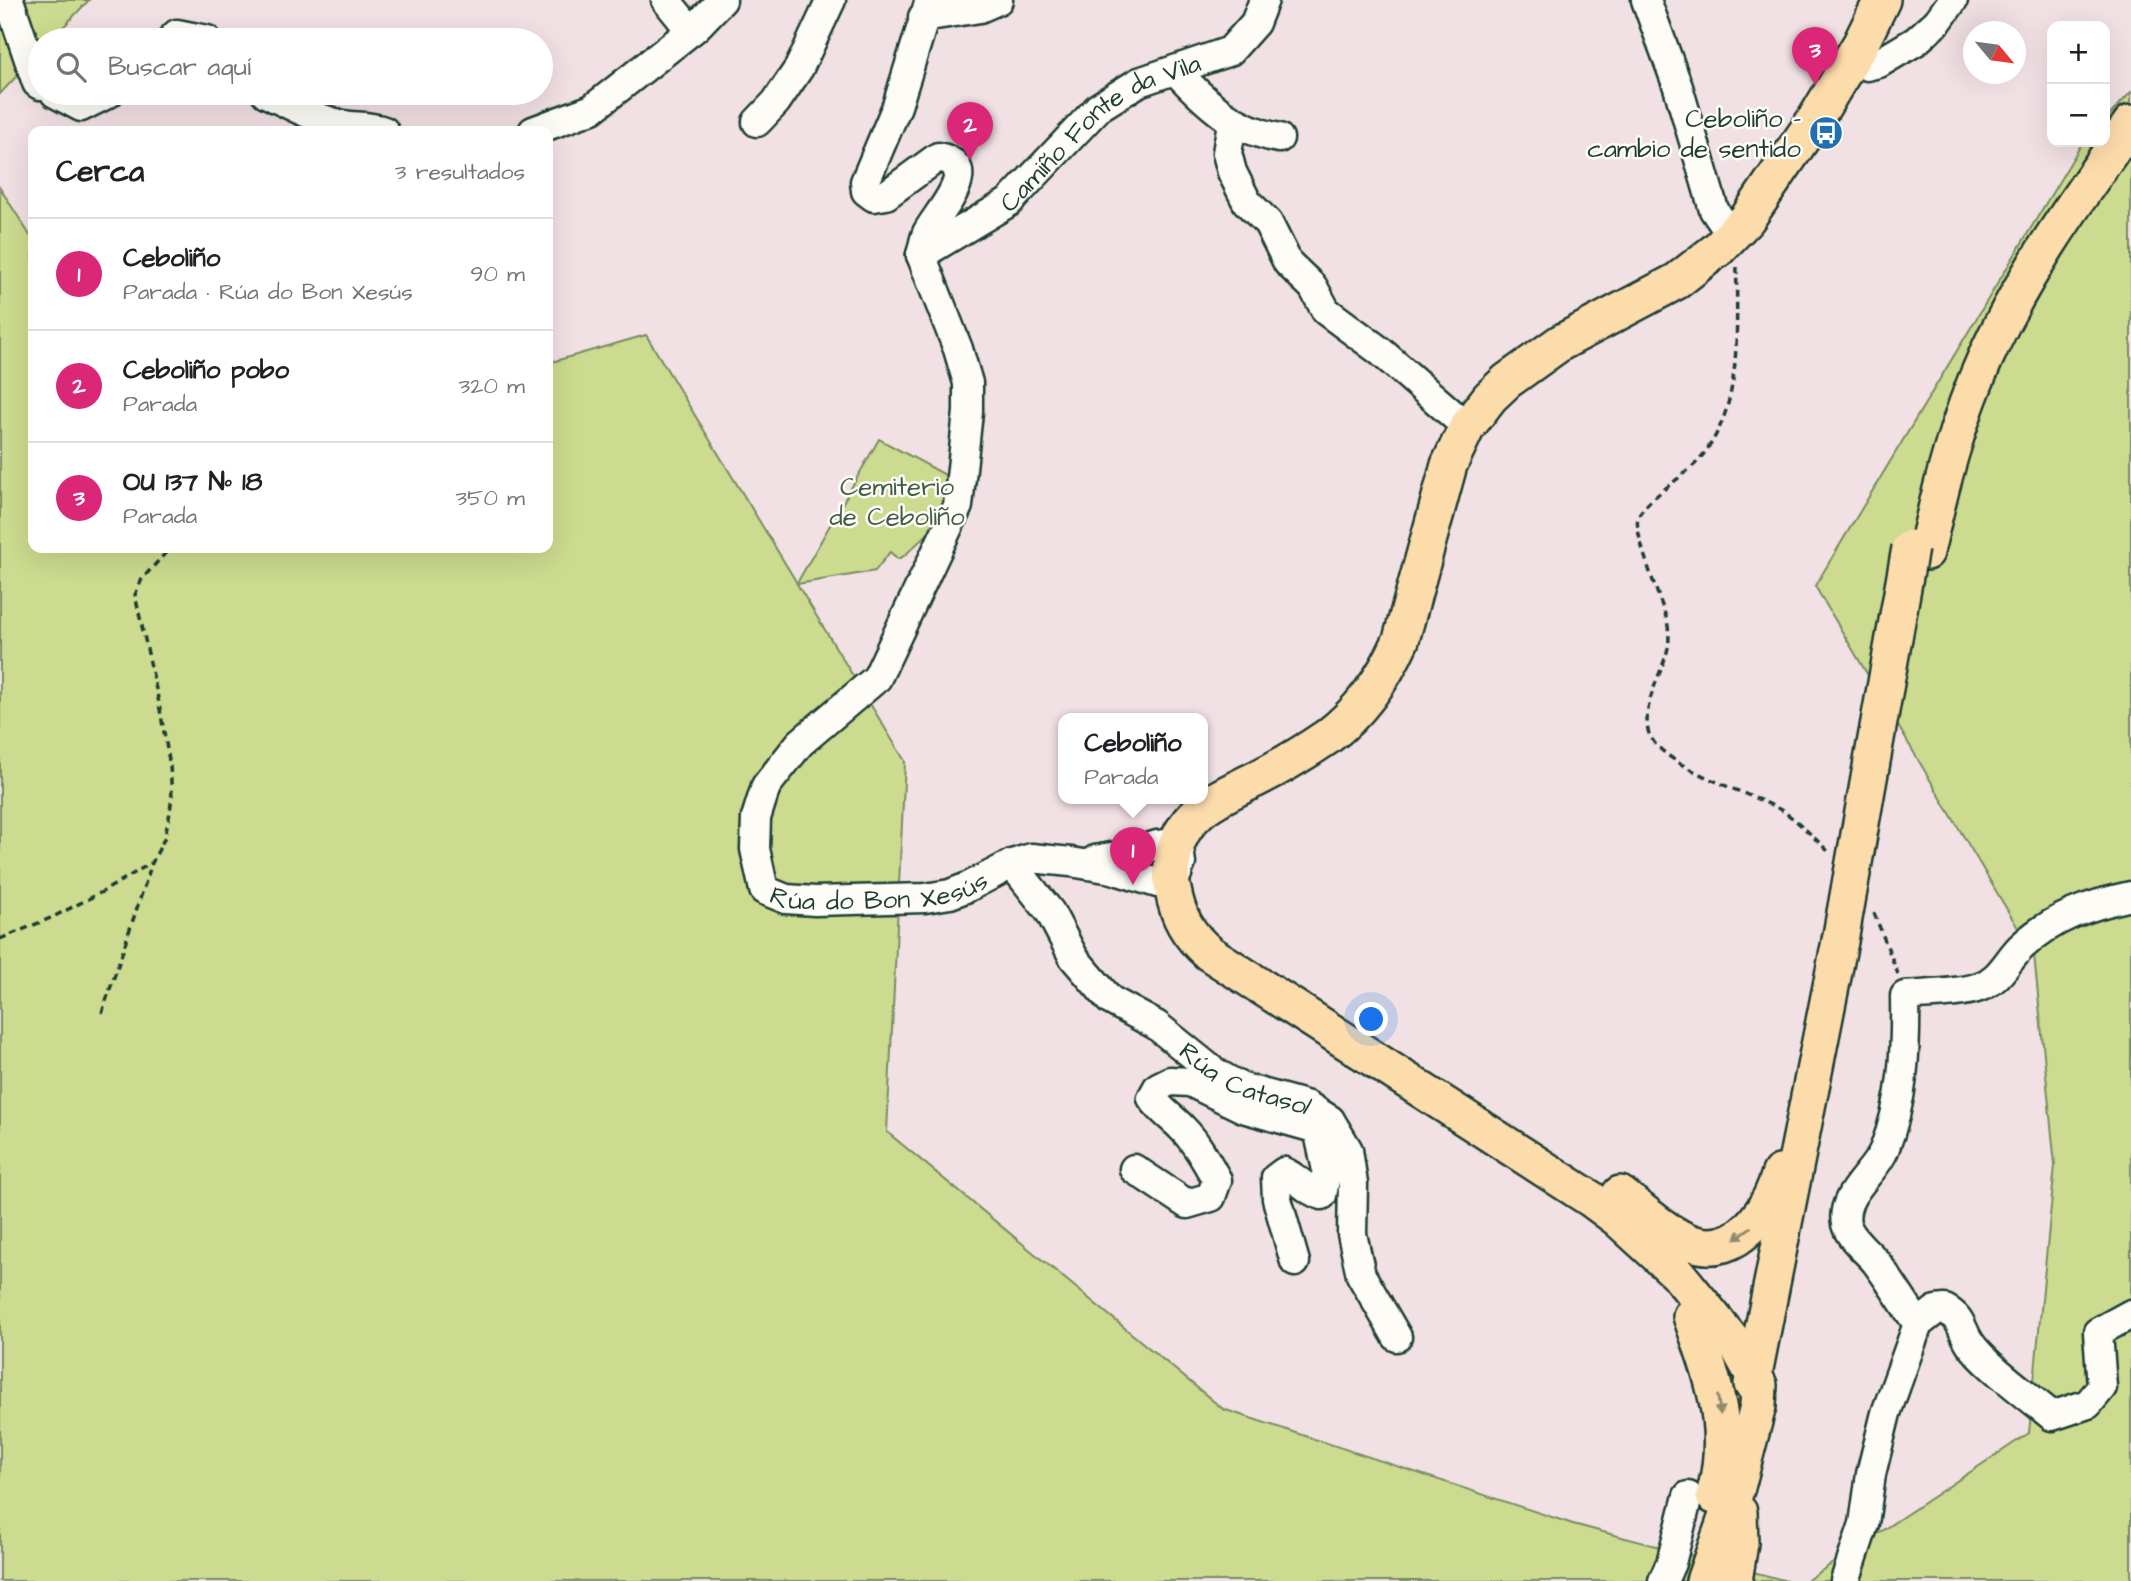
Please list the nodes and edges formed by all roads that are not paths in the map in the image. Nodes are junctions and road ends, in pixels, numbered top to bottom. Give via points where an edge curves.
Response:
1 (9, 0) edge
2 (666, 0) edge
3 (722, 0) edge
4 (831, 0) edge
5 (998, 0) edge
6 (1264, 0) edge
7 (1646, 0) edge
8 (1882, 0) edge
9 (1954, 0) edge
10 (926, 9) edge
11 (691, 31) junction
12 (28, 56) edge
13 (1852, 58) junction
14 (1176, 71) junction
15 (2131, 94) edge
16 (292, 105) edge
17 (757, 122) dead end
18 (1233, 122) junction
19 (2131, 123) edge
20 (2110, 124) edge
21 (369, 126) edge
22 (546, 126) edge
23 (1279, 138) dead end
24 (2094, 147) edge
25 (1731, 235) junction
26 (921, 255) junction
27 (1467, 427) junction
28 (1918, 550) junction
29 (1184, 837) edge
30 (1012, 864) junction
31 (2131, 896) edge
32 (1190, 921) junction
33 (1842, 940) junction
34 (1463, 1116) junction
35 (1324, 1125) junction
36 (1134, 1169) dead end
37 (1813, 1171) junction
38 (1654, 1251) junction
39 (1295, 1262) dead end
40 (2131, 1314) edge
41 (1691, 1316) junction
42 (1918, 1324) junction
43 (1397, 1338) dead end
44 (1754, 1375) junction
45 (1688, 1496) dead end
46 (1738, 1501) junction
47 (1663, 1581) edge
48 (1685, 1581) edge
49 (1691, 1581) edge
50 (1704, 1581) edge
51 (1716, 1581) edge
52 (1734, 1581) edge
53 (1844, 1581) edge

1 - 12 street
2 - 11 street
3 - 11 street
4 - 17 street via 799,68
5 - 10 street via 980,8
6 - 14 street, Camiño Fonte da Vila via 1255,23 1230,51
7 - 25 street via 1678,87 1714,210
8 - 13 main road
9 - 13 street via 1916,41 1879,63 1867,66
10 - 26 street via 897,106 865,182 866,191 874,197 886,195 938,157 956,166 956,187 927,234
11 - 22 street via 592,108
13 - 25 main road via 1747,219
14 - 18 street via 1202,99
14 - 26 street, Camiño Fonte da Vila via 1139,82 1099,107 1009,202
15 - 20 main road
16 - 21 street via 340,124
18 - 23 street via 1256,134
18 - 27 street via 1227,153 1232,172 1247,202 1268,222 1288,263 1314,288 1325,311 1391,359
19 - 28 main road via 2065,216 1985,358
24 - 28 main road via 2008,275 1950,398 1936,439
25 - 27 main road via 1677,281 1560,343 1507,381
26 - 30 street, Rúa do Bon Xesús via 968,383 958,506 877,678 800,743 766,786 756,818 755,849 764,890 786,899 815,901 950,894
27 - 29 main road via 1449,465 1401,640 1370,695 1328,736 1260,777
28 - 33 main road
28 - 33 main road, bridge via 1864,808 1843,879
29 - 30 street, Rúa do Bon Xesús via 1110,858 1071,862 1031,858
29 - 32 main road via 1192,846 1187,877
29 - 32 main road via 1176,909
30 - 35 street, Rúa Catasol via 1050,912 1074,958 1110,1000 1156,1025 1214,1072 1240,1087 1308,1105
31 - 42 street via 2066,915 2035,934 1996,978 1978,988 1905,996 1903,1078 1894,1118 1883,1152 1846,1205 1846,1225
32 - 34 main road via 1261,986
33 -> 34 main road via 1776,1185 1760,1217 1736,1239 1706,1246 1692,1243 1565,1160
33 - 37 main road
33 - 44 main road
34 - 38 main road via 1591,1199
35 - 36 street via 1243,1108 1190,1082 1170,1081 1158,1087 1152,1098 1202,1153 1217,1180 1211,1198 1187,1204
35 - 39 street via 1327,1170 1322,1195 1284,1172 1276,1178
35 - 43 street, Rúa Catasol via 1348,1150 1352,1234 1361,1275
37 - 44 main road via 1793,1228 1768,1355
37 - 46 main road via 1775,1376
38 - 41 main road
38 - 44 main road via 1704,1304
40 - 42 street via 2098,1332 2102,1387 2088,1404 2052,1416 1984,1358 1954,1314 1936,1310
41 - 44 main road via 1732,1373 1739,1378
41 -> 48 main road via 1717,1391 1722,1450 1717,1485
42 - 53 street via 1886,1413 1864,1524
44 - 46 main road via 1759,1385 1758,1406
44 - 49 main road via 1725,1491
45 - 47 street
46 - 50 main road
46 - 51 main road
46 - 52 main road via 1740,1543

